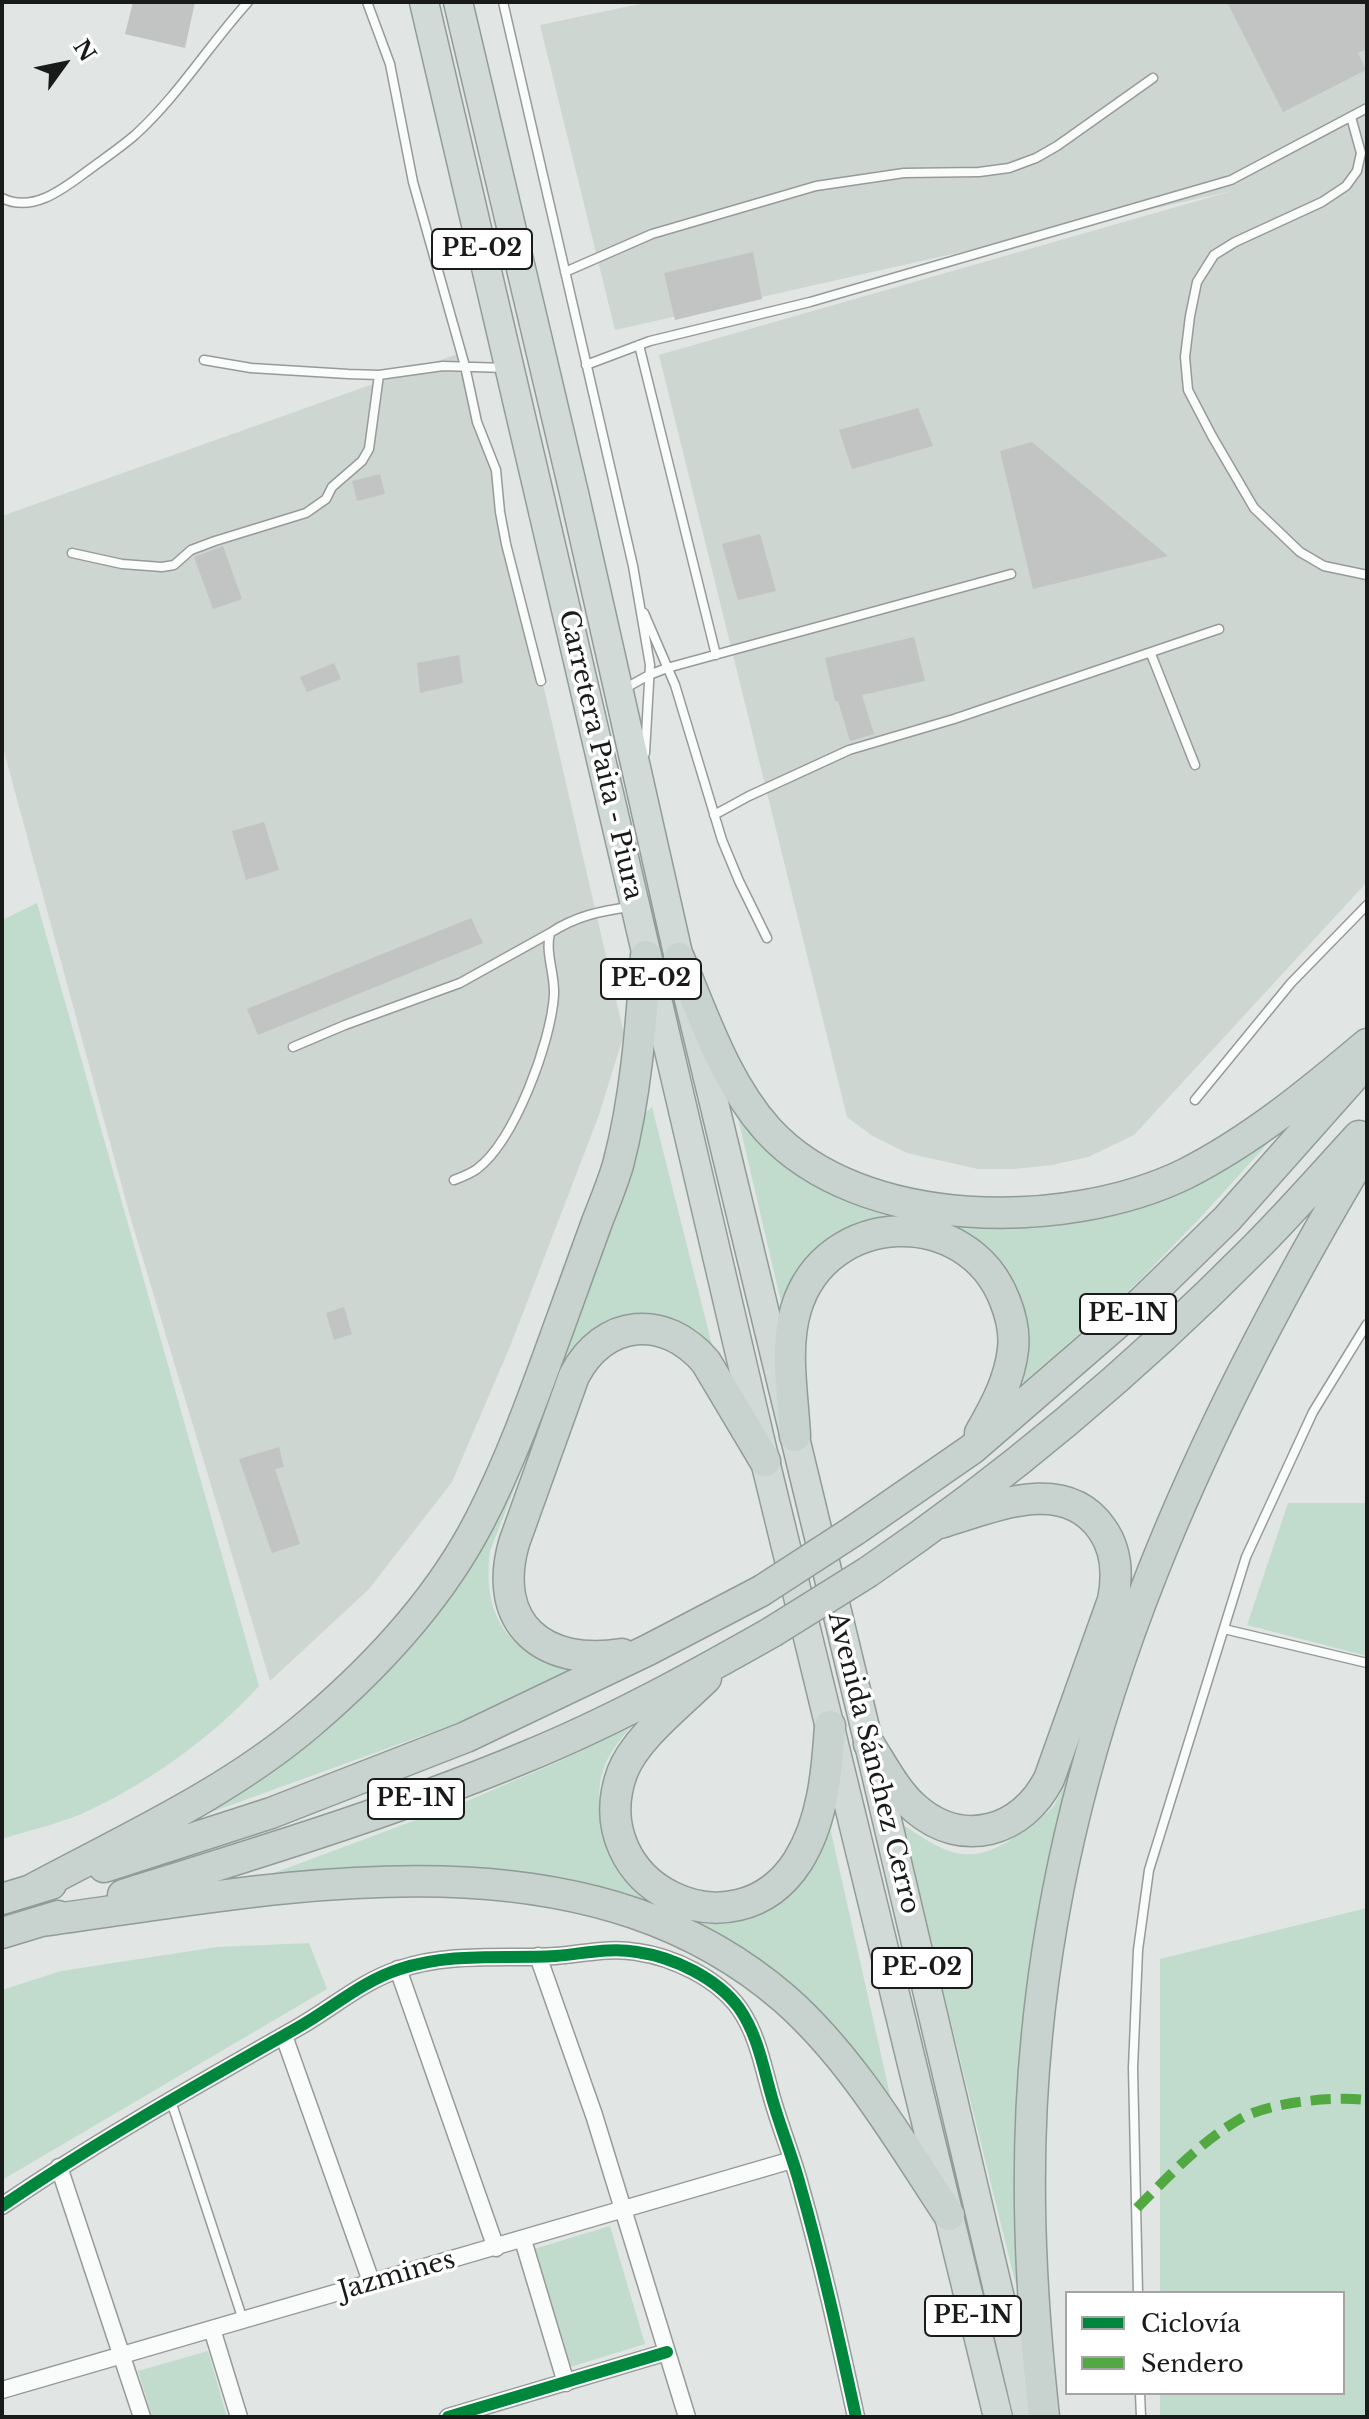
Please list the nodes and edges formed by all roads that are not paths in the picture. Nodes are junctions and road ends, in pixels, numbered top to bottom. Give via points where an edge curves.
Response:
1 (248, 2) edge
2 (367, 2) edge
3 (424, 2) edge
4 (458, 2) edge
5 (503, 2) edge
6 (1153, 78) dead end
7 (1367, 108) edge
8 (1351, 117) junction
9 (2, 198) edge
10 (565, 272) junction
11 (639, 345) junction
12 (204, 360) dead end
13 (586, 365) junction
14 (465, 366) junction
15 (510, 368) junction
16 (379, 375) junction
17 (72, 553) dead end
18 (1011, 574) dead end
19 (1367, 575) edge
20 (639, 601) junction
21 (1219, 629) dead end
22 (1151, 654) junction
23 (716, 655) junction
24 (667, 668) junction
25 (649, 675) junction
26 (541, 681) dead end
27 (618, 692) junction
28 (1195, 765) dead end
29 (642, 795) junction
30 (714, 815) junction
31 (1367, 905) edge
32 (635, 907) junction
33 (550, 933) junction
34 (767, 938) dead end
35 (646, 956) junction
36 (679, 958) junction
37 (1367, 1044) edge
38 (293, 1047) dead end
39 (1367, 1061) edge
40 (1195, 1100) dead end
41 (1367, 1127) edge
42 (1367, 1148) edge
43 (454, 1180) dead end
44 (1367, 1324) edge
45 (795, 1436) junction
46 (972, 1449) junction
47 (765, 1461) junction
48 (777, 1507) joint
49 (940, 1523) junction
50 (1224, 1629) junction
51 (648, 1650) junction
52 (726, 1658) junction
53 (1367, 1663) edge
54 (830, 1726) junction
55 (869, 1744) junction
56 (31, 1890) junction
57 (2, 1899) edge
58 (42, 1921) junction
59 (2, 1933) edge
60 (538, 1956) junction
61 (398, 1969) junction
62 (284, 2036) junction
63 (171, 2100) junction
64 (792, 2160) junction
65 (59, 2167) junction
66 (2, 2206) edge
67 (622, 2210) junction
68 (949, 2215) junction
69 (523, 2240) junction
70 (496, 2248) junction
71 (372, 2284) junction
72 (1138, 2291) edge
73 (244, 2320) junction
74 (212, 2329) junction
75 (667, 2352) junction
76 (123, 2356) junction
77 (566, 2383) junction
78 (2, 2390) edge
79 (1140, 2395) edge
80 (142, 2417) edge
81 (239, 2417) edge
82 (448, 2417) edge
83 (687, 2417) edge
84 (856, 2417) edge
85 (998, 2417) edge
86 (1028, 2417) edge
87 (1044, 2417) edge
88 (1141, 2417) edge

1 - 9 lane via 135,134 62,190 33,202
2 - 14 lane via 390,64 413,182
3 - 15 highway, Carretera Paita - Piura / PE-02
4 - 27 highway, Carretera Paita - Piura / PE-02
5 - 10 lane
6 - 10 lane via 1057,146 1009,168 904,173 816,186 652,234
7 - 8 lane
8 - 11 lane via 1231,180 810,302
8 - 19 lane via 1361,153 1357,171 1322,202 1214,255 1197,282 1185,357 1188,390 1254,508 1300,552 1324,566
10 - 13 lane
11 - 13 lane
11 - 23 lane
12 - 16 lane
13 - 20 lane
14 - 15 lane
14 - 16 lane
14 - 26 lane via 477,422 496,470 506,544
15 - 32 highway, Carretera Paita - Piura / PE-02
16 - 17 lane via 369,449 326,499 306,513 191,550 174,565 122,564
18 - 23 lane
20 - 24 lane
20 - 25 lane
21 - 22 lane
22 - 28 lane
22 - 30 lane via 849,750
23 - 24 lane
24 - 25 lane
24 - 30 lane
25 - 27 lane
25 - 29 lane
27 - 29 highway, Carretera Paita - Piura / PE-02
29 - 36 highway, Carretera Paita - Piura / PE-02
30 - 34 lane
31 - 40 lane via 1291,983
32 - 33 lane via 575,918
32 - 35 highway, Carretera Paita - Piura / PE-02
33 - 38 lane via 460,983
33 - 43 lane via 554,995 544,1052 505,1134 479,1167
35 - 47 highway, Carretera Paita - Piura / PE-02
35 - 56 highway via 635,1074 617,1168 504,1468 454,1565 369,1669 279,1748 196,1801
36 - 37 highway via 740,1093 771,1133 839,1180 897,1201 956,1211 1067,1208 1151,1188 1241,1143
36 - 45 highway, Carretera Paita - Piura / PE-02
39 - 46 highway, PE-1N via 1227,1219 1143,1301
41 - 49 highway, PE-1N via 1171,1329
42 - 87 highway via 1266,1324 1193,1473 1110,1684 1067,1846 1046,1957 1029,2171
44 - 50 lane via 1313,1412 1246,1557
45 - 46 highway via 792,1328 807,1283 825,1261 853,1242 912,1231 937,1235 976,1258 1002,1293 1012,1321 1014,1347 1007,1378
45 - 55 highway, Avenida Sánchez Cerro / PE-02
46 - 51 highway, PE-1N, bridge via 761,1591
47 - 48 highway, Carretera Paita - Piura / PE-02
47 - 51 highway via 706,1362 678,1337 657,1330 623,1331 603,1340 580,1364 514,1543 508,1592 526,1628 564,1654 594,1658
48 - 54 highway, Avenida Sánchez Cerro / PE-02
49 - 52 highway, PE-1N, bridge
49 - 55 highway via 1037,1498 1080,1507 1098,1524 1112,1549 1113,1600 1049,1779 1036,1802 1011,1822 965,1831 937,1823 906,1799
50 - 53 lane
50 - 72 lane via 1149,1870 1138,1950 1133,2068
51 - 56 highway, PE-1N via 452,1743 271,1813
52 - 54 highway via 645,1739 622,1774 616,1803 621,1840 639,1873 655,1889 697,1906 728,1907 756,1898 780,1881 797,1862 813,1829
52 - 58 highway, PE-1N via 524,1758 281,1845
54 - 68 highway, Avenida Sánchez Cerro / PE-02
55 - 86 highway, Avenida Sánchez Cerro / PE-02
56 - 57 highway, PE-1N
58 - 59 highway, PE-1N
58 - 68 highway via 308,1886 404,1881 565,1894 626,1909 733,1960 784,1999 871,2099
60 - 61 street via 461,1956
60 - 64 street via 635,1951 688,1969 725,1993 749,2024
60 - 67 street
61 - 62 street
61 - 70 street
62 - 63 street
62 - 71 street
63 - 65 street
63 - 73 lane
64 - 67 street, Jazmines
64 - 84 street
65 - 66 street
65 - 76 street
67 - 69 street, Jazmines
67 - 75 street
68 - 85 highway, Avenida Sánchez Cerro / PE-1N
69 - 70 street, Jazmines
69 - 77 street
70 - 71 street, Jazmines
71 - 73 street, Jazmines
73 - 74 street, Jazmines
74 - 76 street, Jazmines
74 - 81 street
75 - 77 street
75 - 83 street
76 - 78 street, Jazmines
76 - 80 street
77 - 82 street
79 - 88 lane

